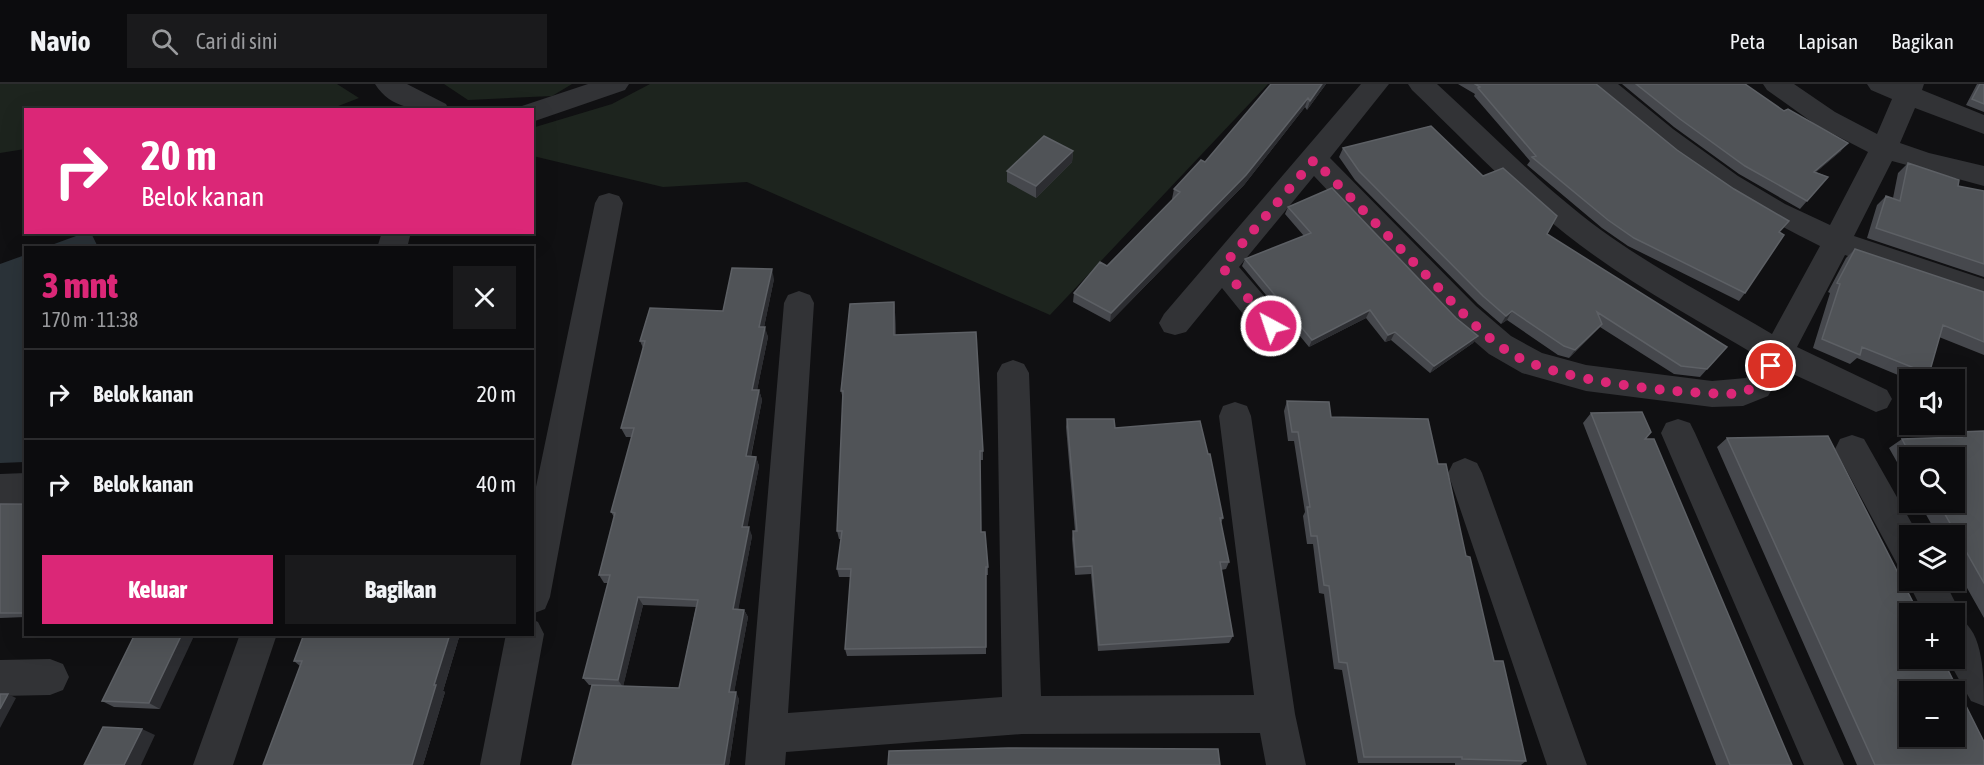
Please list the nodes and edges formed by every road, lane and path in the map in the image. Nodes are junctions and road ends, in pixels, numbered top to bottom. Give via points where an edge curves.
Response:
1 (388, 84) edge
2 (616, 84) edge
3 (1376, 84) edge
4 (1421, 84) edge
5 (1601, 84) edge
6 (1776, 84) edge
7 (1880, 84) edge
8 (1909, 89) edge
9 (431, 108) edge
10 (534, 112) edge
11 (1984, 125) edge
12 (1884, 149) junction
13 (1314, 160) junction
14 (1984, 176) edge
15 (609, 203) dead end
16 (1837, 241) junction
17 (1222, 267) junction
18 (1984, 291) edge
19 (799, 303) dead end
20 (1175, 323) dead end
21 (1271, 326) dead end
22 (1779, 353) junction
23 (1013, 374) dead end
24 (1876, 399) dead end
25 (1235, 416) dead end
26 (1678, 433) dead end
27 (1852, 449) dead end
28 (1465, 473) dead end
29 (24, 488) edge
30 (0, 489) edge
31 (1899, 533) edge
32 (534, 587) edge
33 (258, 636) edge
34 (525, 636) edge
35 (1965, 654) edge
36 (50, 677) dead end
37 (0, 678) edge
38 (1984, 688) edge
39 (1276, 714) junction
40 (1022, 715) junction
41 (766, 749) edge
42 (213, 765) edge
43 (500, 765) edge
44 (1286, 765) edge
45 (1567, 765) edge
46 (1824, 765) edge

1 - 9 street
2 - 10 street
3 - 13 street
4 - 22 street via 1590,237
5 - 16 street via 1658,134 1723,179 1775,211
6 - 12 street via 1832,124
7 - 8 street
8 - 11 street
8 - 12 street
12 - 14 street
12 - 16 street
13 - 17 street
13 - 22 street via 1465,315 1506,350 1533,364 1587,378 1730,394 1757,387
15 - 32 street
16 - 18 street
16 - 22 street
17 - 20 street
17 - 21 street
19 - 41 street
22 - 24 street
23 - 40 street
25 - 39 street
26 - 46 street
27 - 31 street
28 - 45 street
29 - 30 street
33 - 42 street
34 - 43 street
35 - 38 street
36 - 37 street
39 - 40 street
39 - 44 street
40 - 41 street

